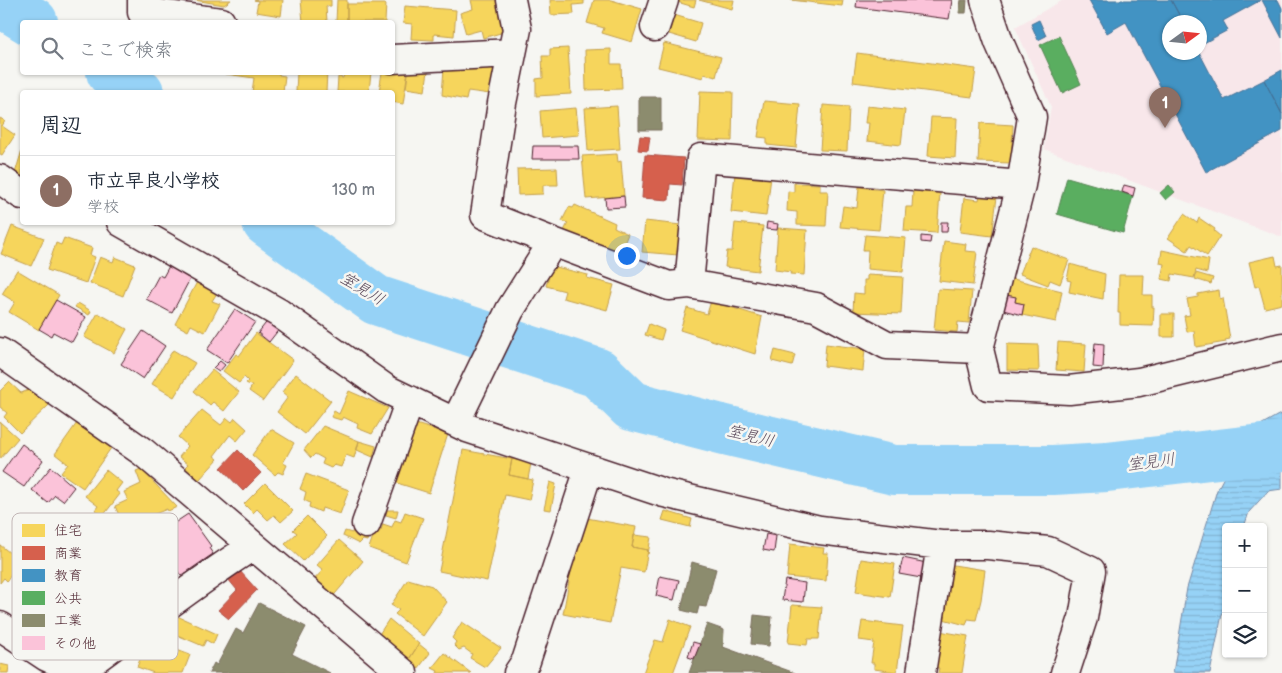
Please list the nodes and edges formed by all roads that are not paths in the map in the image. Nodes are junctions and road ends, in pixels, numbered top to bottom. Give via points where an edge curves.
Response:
1 (142, 0) edge
2 (510, 0) edge
3 (664, 0) edge
4 (985, 0) edge
5 (205, 20) edge
6 (655, 27) dead end
7 (512, 53) junction
8 (395, 59) edge
9 (0, 179) edge
10 (1021, 185) junction
11 (20, 194) edge
12 (126, 225) edge
13 (553, 242) junction
14 (690, 284) junction
15 (1282, 347) edge
16 (979, 349) junction
17 (0, 352) edge
18 (410, 400) junction
19 (461, 411) dead end
20 (589, 469) junction
21 (366, 524) dead end
22 (941, 545) junction
23 (253, 546) junction
24 (178, 598) edge
25 (0, 626) edge
26 (12, 634) edge
27 (54, 660) edge
28 (93, 660) edge
29 (403, 673) edge
30 (518, 673) edge
31 (921, 673) edge
32 (1065, 673) edge

1 - 5 street via 142,12
2 - 7 street via 517,29
3 - 6 street
4 - 10 street via 998,42 1032,117
7 - 8 street
7 - 13 street via 485,215
9 - 11 street
10 - 14 street via 701,158
10 - 16 street
12 - 18 street via 279,313 386,389
13 - 14 street via 668,286
13 - 19 street via 510,310
14 - 16 street via 816,307 888,345
15 - 16 street via 1139,382 1069,390 988,386
17 - 23 street via 143,452
18 - 20 street via 467,428
18 - 21 street
20 - 22 street via 664,493 820,530
20 - 30 street via 526,661
22 - 31 street
22 - 32 street via 988,545 1048,551 1091,571 1083,618
23 - 24 street
23 - 29 street
25 - 26 street
27 - 28 street via 79,670

